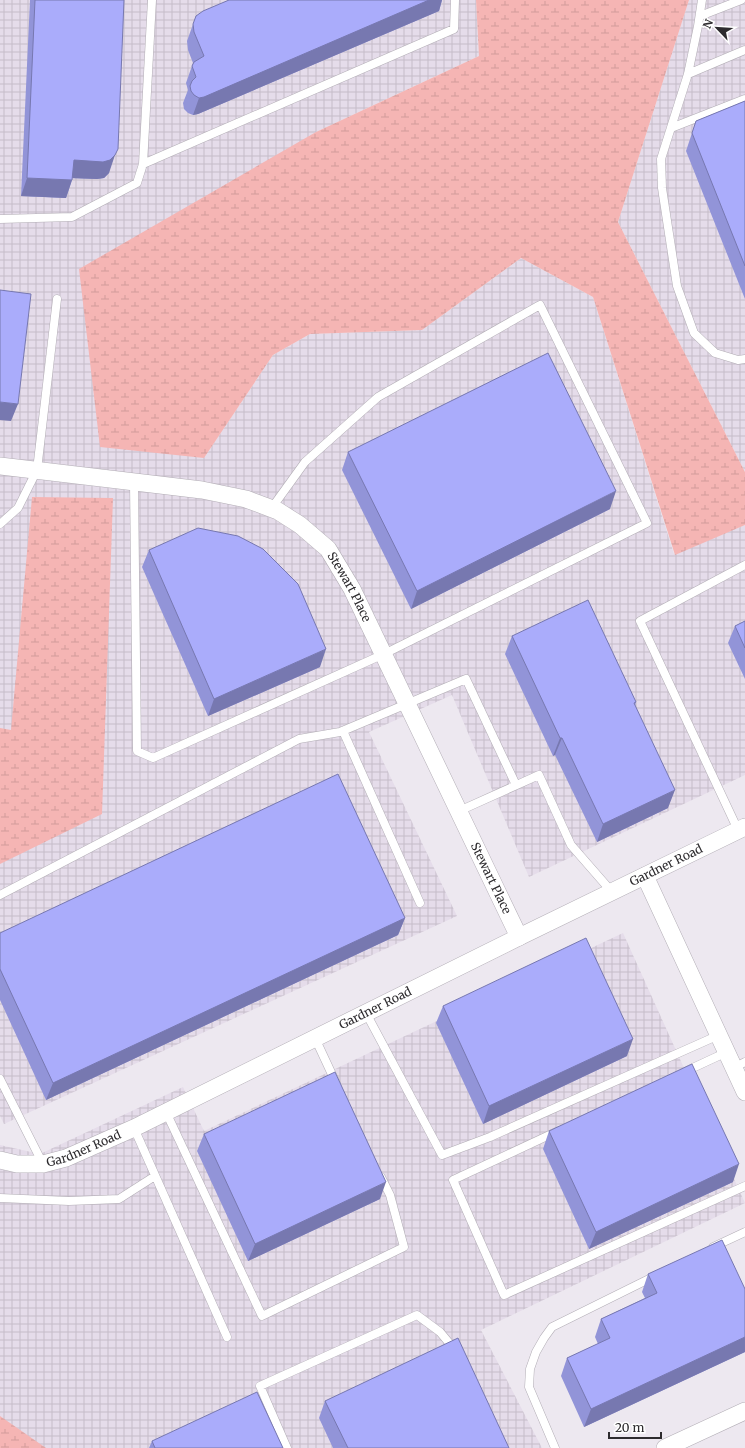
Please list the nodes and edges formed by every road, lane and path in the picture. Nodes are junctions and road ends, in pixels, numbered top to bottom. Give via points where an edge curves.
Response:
1 (152, 0) edge
2 (455, 0) edge
3 (702, 0) edge
4 (741, 0) edge
5 (700, 16) junction
6 (745, 50) edge
7 (688, 74) junction
8 (745, 99) edge
9 (671, 128) junction
10 (143, 164) junction
11 (0, 219) edge
12 (57, 299) dead end
13 (745, 359) edge
14 (0, 466) edge
15 (37, 470) junction
16 (134, 482) junction
17 (271, 509) junction
18 (0, 524) edge
19 (745, 565) edge
20 (384, 654) junction
21 (407, 703) junction
22 (344, 731) junction
23 (516, 785) junction
24 (459, 811) junction
25 (742, 829) edge
26 (644, 876) junction
27 (612, 892) junction
28 (0, 895) edge
29 (420, 903) dead end
30 (519, 937) junction
31 (366, 1013) junction
32 (719, 1035) junction
33 (315, 1038) junction
34 (727, 1052) junction
35 (739, 1065) edge
36 (679, 1074) edge
37 (0, 1079) edge
38 (339, 1088) edge
39 (745, 1092) edge
40 (166, 1112) junction
41 (566, 1127) edge
42 (134, 1128) junction
43 (0, 1160) edge
44 (43, 1164) junction
45 (376, 1166) edge
46 (156, 1176) junction
47 (745, 1186) edge
48 (0, 1198) edge
49 (745, 1232) edge
50 (702, 1253) edge
51 (659, 1274) edge
52 (227, 1337) dead end
53 (459, 1358) edge
54 (745, 1411) edge
55 (683, 1444) edge
56 (287, 1448) edge
57 (555, 1448) edge
58 (665, 1448) edge

1 - 10 lane
2 - 10 lane via 454,29
3 - 5 lane
4 - 5 lane
5 - 7 lane
6 - 7 lane
7 - 9 lane
8 - 9 lane
9 - 13 lane via 661,158 662,188 677,286 694,333 715,353 738,360
10 - 11 lane via 137,183 72,217
12 - 15 lane
14 - 15 street, Stewart Place
15 - 16 street, Stewart Place
15 - 18 lane via 18,508
16 - 17 street, Stewart Place via 202,490 246,499
16 - 20 lane via 137,751 153,758
17 - 20 street, Stewart Place via 300,524 328,549 352,589
17 - 20 lane via 305,462 378,398 540,305 647,523
19 - 25 lane via 640,622
20 - 21 street, Stewart Place
21 - 22 lane
21 - 23 lane via 466,679
21 - 24 street, Stewart Place
22 - 28 lane via 299,739
22 - 29 lane
23 - 24 lane
23 - 27 lane via 539,775 571,845
24 - 30 street, Stewart Place
25 - 26 street, Gardner Road
26 - 27 street, Gardner Road
26 - 32 street
27 - 30 street, Gardner Road
30 - 31 street, Gardner Road
31 - 32 lane via 442,1155 490,1137
31 - 33 street, Gardner Road
32 - 34 street
33 - 38 lane
33 - 40 street, Gardner Road
34 - 35 street
34 - 36 lane
35 - 39 street
37 - 44 lane
40 - 42 street, Gardner Road
40 - 45 lane via 262,1316 404,1247 390,1195
41 - 47 lane via 453,1180 504,1295
42 - 44 street, Gardner Road via 66,1158
42 - 46 lane
43 - 44 street, Gardner Road via 17,1164
46 - 48 lane via 119,1199 69,1201
46 - 52 lane
49 - 50 lane
51 - 57 lane via 552,1327 544,1338 530,1369 529,1387
53 - 56 lane via 440,1332 417,1315 260,1386
54 - 55 street
55 - 58 street

